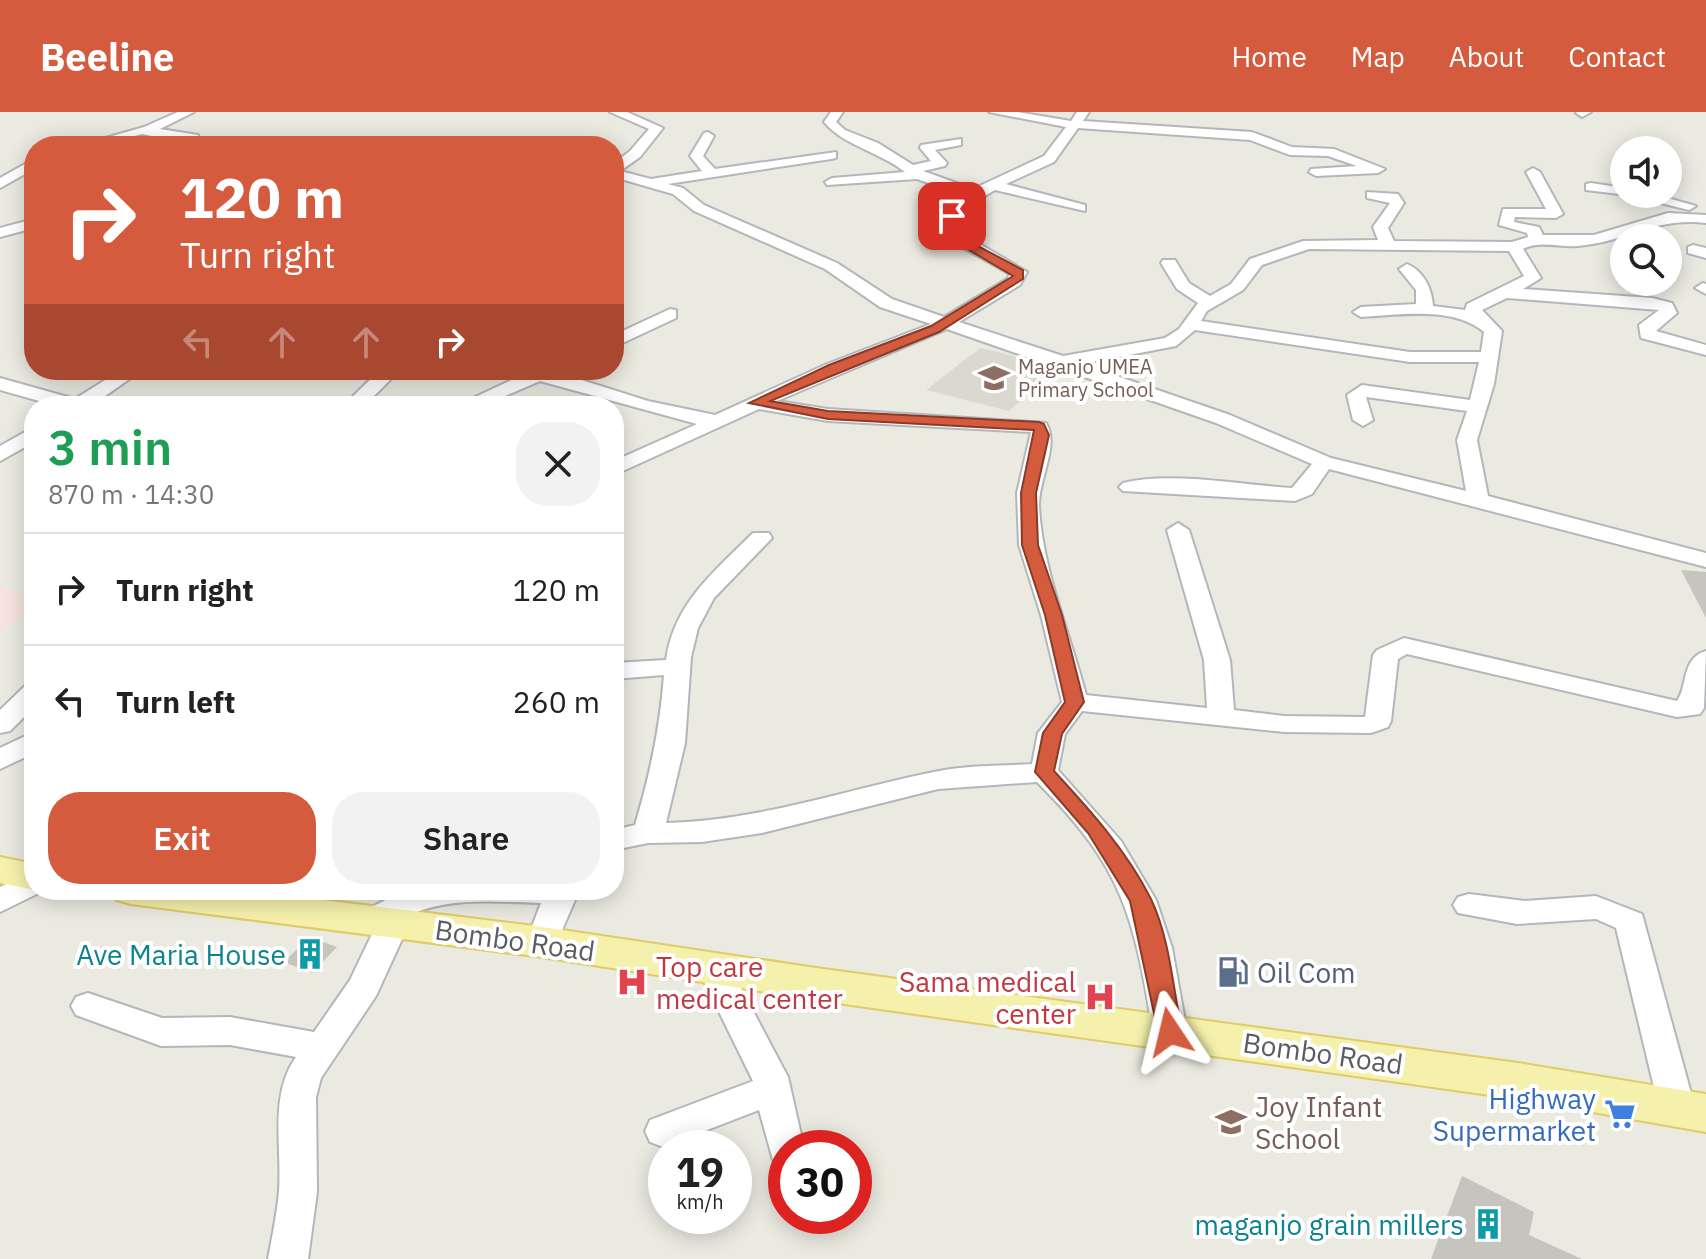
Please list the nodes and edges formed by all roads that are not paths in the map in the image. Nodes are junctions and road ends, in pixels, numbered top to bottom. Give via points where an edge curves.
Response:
1 (188, 112) edge
2 (616, 112) edge
3 (837, 112) edge
4 (995, 112) edge
5 (1078, 120) edge
6 (147, 130) junction
7 (123, 136) edge
8 (182, 136) edge
9 (708, 136) dead end
10 (957, 142) dead end
11 (831, 155) dead end
12 (624, 162) edge
13 (24, 169) edge
14 (915, 172) junction
15 (1316, 172) dead end
16 (1533, 172) dead end
17 (624, 173) edge
18 (712, 173) junction
19 (651, 182) junction
20 (832, 182) dead end
21 (0, 184) edge
22 (993, 185) junction
23 (1591, 187) dead end
24 (1610, 190) edge
25 (973, 194) junction
26 (1372, 195) dead end
27 (1706, 200) edge
28 (1080, 208) dead end
29 (1697, 214) edge
30 (11, 215) dead end
31 (24, 219) edge
32 (24, 225) edge
33 (0, 233) edge
34 (1536, 240) junction
35 (1387, 243) junction
36 (1515, 247) junction
37 (1169, 263) dead end
38 (1407, 269) dead end
39 (1503, 293) junction
40 (1209, 302) junction
41 (1425, 309) junction
42 (1361, 312) dead end
43 (670, 314) dead end
44 (1477, 316) junction
45 (944, 323) junction
46 (1188, 324) junction
47 (624, 337) edge
48 (1706, 350) edge
49 (1487, 357) junction
50 (1062, 362) junction
51 (118, 380) edge
52 (380, 380) edge
53 (526, 380) edge
54 (568, 380) edge
55 (0, 384) edge
56 (43, 396) edge
57 (93, 396) edge
58 (364, 396) edge
59 (489, 396) edge
60 (611, 396) edge
61 (624, 401) edge
62 (756, 403) junction
63 (1477, 407) junction
64 (1363, 420) dead end
65 (717, 421) junction
66 (24, 439) edge
67 (0, 455) edge
68 (1324, 462) junction
69 (624, 464) edge
70 (1130, 487) dead end
71 (1478, 501) junction
72 (1178, 530) dead end
73 (761, 538) dead end
74 (1706, 560) edge
75 (1706, 659) edge
76 (677, 667) junction
77 (624, 670) edge
78 (24, 702) edge
79 (1075, 702) junction
80 (1221, 718) junction
81 (0, 725) edge
82 (24, 747) edge
83 (0, 760) edge
84 (1044, 772) junction
85 (648, 833) junction
86 (624, 838) edge
87 (0, 870) edge
88 (24, 877) edge
89 (24, 886) edge
90 (210, 900) edge
91 (415, 900) edge
92 (558, 900) edge
93 (0, 901) edge
94 (1469, 905) dead end
95 (384, 922) junction
96 (542, 942) junction
97 (714, 969) junction
98 (88, 1006) dead end
99 (1170, 1032) junction
100 (320, 1047) junction
101 (773, 1089) junction
102 (1692, 1111) edge
103 (666, 1130) edge
104 (782, 1130) edge
105 (288, 1259) edge

1 - 6 street
2 - 12 street via 657,128
3 - 14 street via 830,118 837,130
4 - 5 street
5 - 15 street via 1252,136 1290,151 1326,151 1378,169
5 - 22 street via 1049,159
6 - 7 street
6 - 8 street
9 - 18 street via 696,156
10 - 14 street via 926,148 940,163
11 - 18 street
13 - 21 street
14 - 20 street
14 - 25 street
16 - 34 street via 1556,214 1508,212 1506,225 1534,230
17 - 19 street
18 - 19 street
19 - 45 street via 831,266 886,303
22 - 25 street
22 - 28 street
23 - 24 street
25 - 45 street via 954,209 951,232 1019,272 1019,277
26 - 35 street via 1393,197 1397,203 1380,227
27 - 29 street
29 - 34 street via 1653,218 1577,242
30 - 31 street
32 - 33 street
34 - 36 street
35 - 36 street
35 - 40 street via 1301,246 1256,262 1237,287
36 - 39 street via 1533,278
37 - 40 street via 1183,286
38 - 41 street via 1424,290
39 - 44 street via 1473,308
39 - 48 street via 1652,303 1669,313 1648,325 1647,334
40 - 46 street
41 - 42 street
41 - 44 street
43 - 47 street
44 - 49 street via 1493,331
45 - 50 street
45 - 62 street
46 - 49 street via 1410,357
46 - 50 street via 1181,337 1159,346
49 - 63 street
50 - 68 street via 1223,419
51 - 57 street
52 - 58 street
53 - 59 street
54 - 60 street
55 - 56 street
61 - 65 street
62 - 65 street
62 - 79 street via 828,415 1039,427 1042,435 1028,493 1030,545
63 - 64 street via 1362,391 1356,395
63 - 71 street via 1467,440
65 - 69 street
66 - 67 street
68 - 70 street via 1305,490 1295,495
68 - 71 street
71 - 74 street
72 - 80 street via 1217,660
73 - 76 street via 690,616
75 - 80 street via 1691,708 1677,709 1404,646 1386,655 1382,706 1378,721 1371,725
76 - 77 street
76 - 85 street via 673,732
78 - 81 street
79 - 80 street
79 - 84 street via 1052,733
82 - 83 street
84 - 85 street via 938,780 735,828
84 - 99 street via 1095,828 1140,900
85 - 86 street
87 - 88 main road
89 - 93 street
90 - 95 main road, Bombo Road
91 - 95 street
92 - 96 street
94 - 102 street via 1531,913 1577,904 1620,914 1631,922 1645,988
95 - 96 main road, Bombo Road
95 - 100 street via 364,987
96 - 97 main road, Bombo Road
97 - 99 main road, Bombo Road
97 - 101 street
98 - 100 street via 161,1032 230,1031
99 - 102 main road, Bombo Road
100 - 105 street via 298,1097 298,1192
101 - 103 street
101 - 104 street

